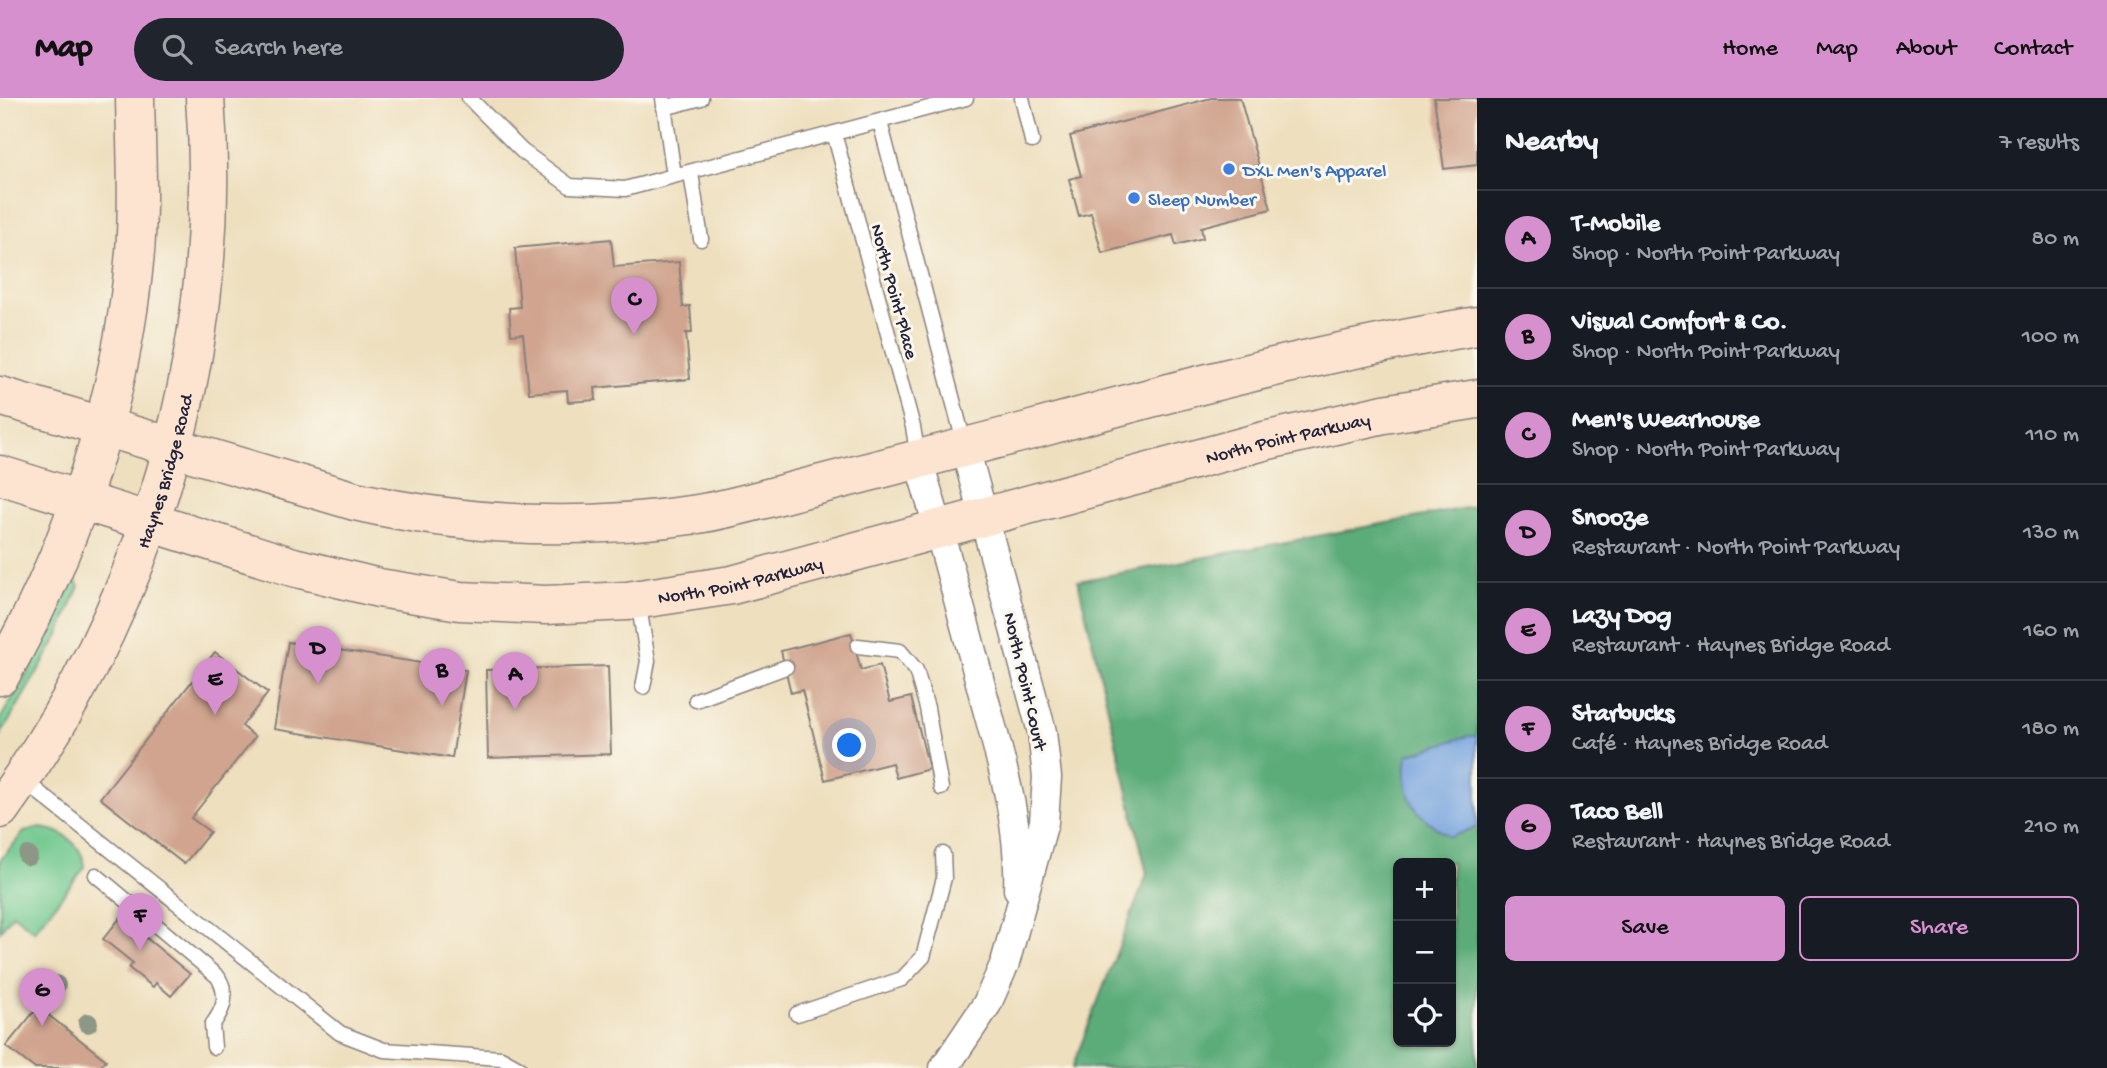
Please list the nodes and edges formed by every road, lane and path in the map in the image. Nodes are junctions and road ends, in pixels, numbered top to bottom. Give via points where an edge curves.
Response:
1 (135, 98) edge
2 (205, 98) edge
3 (469, 98) edge
4 (701, 98) edge
5 (966, 98) edge
6 (1022, 98) edge
7 (663, 103) edge
8 (880, 122) junction
9 (834, 134) junction
10 (1032, 141) dead end
11 (691, 173) junction
12 (674, 176) junction
13 (701, 239) dead end
14 (1477, 326) edge
15 (0, 396) edge
16 (1477, 399) edge
17 (102, 427) junction
18 (173, 447) junction
19 (965, 447) junction
20 (918, 460) junction
21 (0, 475) edge
22 (79, 500) junction
23 (986, 519) junction
24 (149, 521) junction
25 (940, 531) junction
26 (638, 599) junction
27 (858, 646) dead end
28 (786, 667) dead end
29 (0, 676) edge
30 (643, 687) dead end
31 (696, 701) dead end
32 (22, 779) junction
33 (941, 788) dead end
34 (0, 809) edge
35 (943, 854) dead end
36 (96, 875) dead end
37 (1017, 916) junction
38 (797, 1014) dead end
39 (214, 1047) dead end
40 (519, 1068) edge
41 (944, 1068) edge

1 - 17 street via 135,254
2 - 18 street, Haynes Bridge Road via 210,197 207,255 198,326
3 - 12 lane via 522,151 570,186 625,189
4 - 7 lane
5 - 8 lane
6 - 10 lane
7 - 12 lane
8 - 9 lane
8 - 19 lane, North Point Place
9 - 11 lane
9 - 20 lane, North Point Place
11 - 12 lane
11 - 13 lane
14 - 19 street via 1245,372
15 - 17 street
16 - 23 street, North Point Parkway via 1264,441
17 - 18 street
17 - 22 street
18 - 20 street via 355,502 435,518 530,525 701,513
18 - 24 street, Haynes Bridge Road
19 - 20 street
19 - 23 street, North Point Court
20 - 25 street, North Point Court
21 - 22 street, North Point Parkway
22 - 24 street, North Point Parkway
22 - 29 street via 51,575
23 - 25 street, North Point Parkway
23 - 37 street, North Point Court via 1042,732 1047,777 1044,822
24 - 26 street, North Point Parkway via 293,567 460,601 546,605
24 - 32 street, Haynes Bridge Road via 135,565 93,657
25 - 26 street, North Point Parkway via 732,585
25 - 37 street, North Point Court via 1008,787 1019,875
26 - 30 lane via 649,661
27 - 33 lane via 900,651 916,670 928,708
28 - 31 lane
32 - 34 street, Haynes Bridge Road
32 - 40 lane via 340,1032 384,1050 501,1058
35 - 38 lane via 944,878 923,957 902,979
36 - 39 lane via 218,977 225,998 212,1025
37 - 41 street, North Point Court via 988,1004

